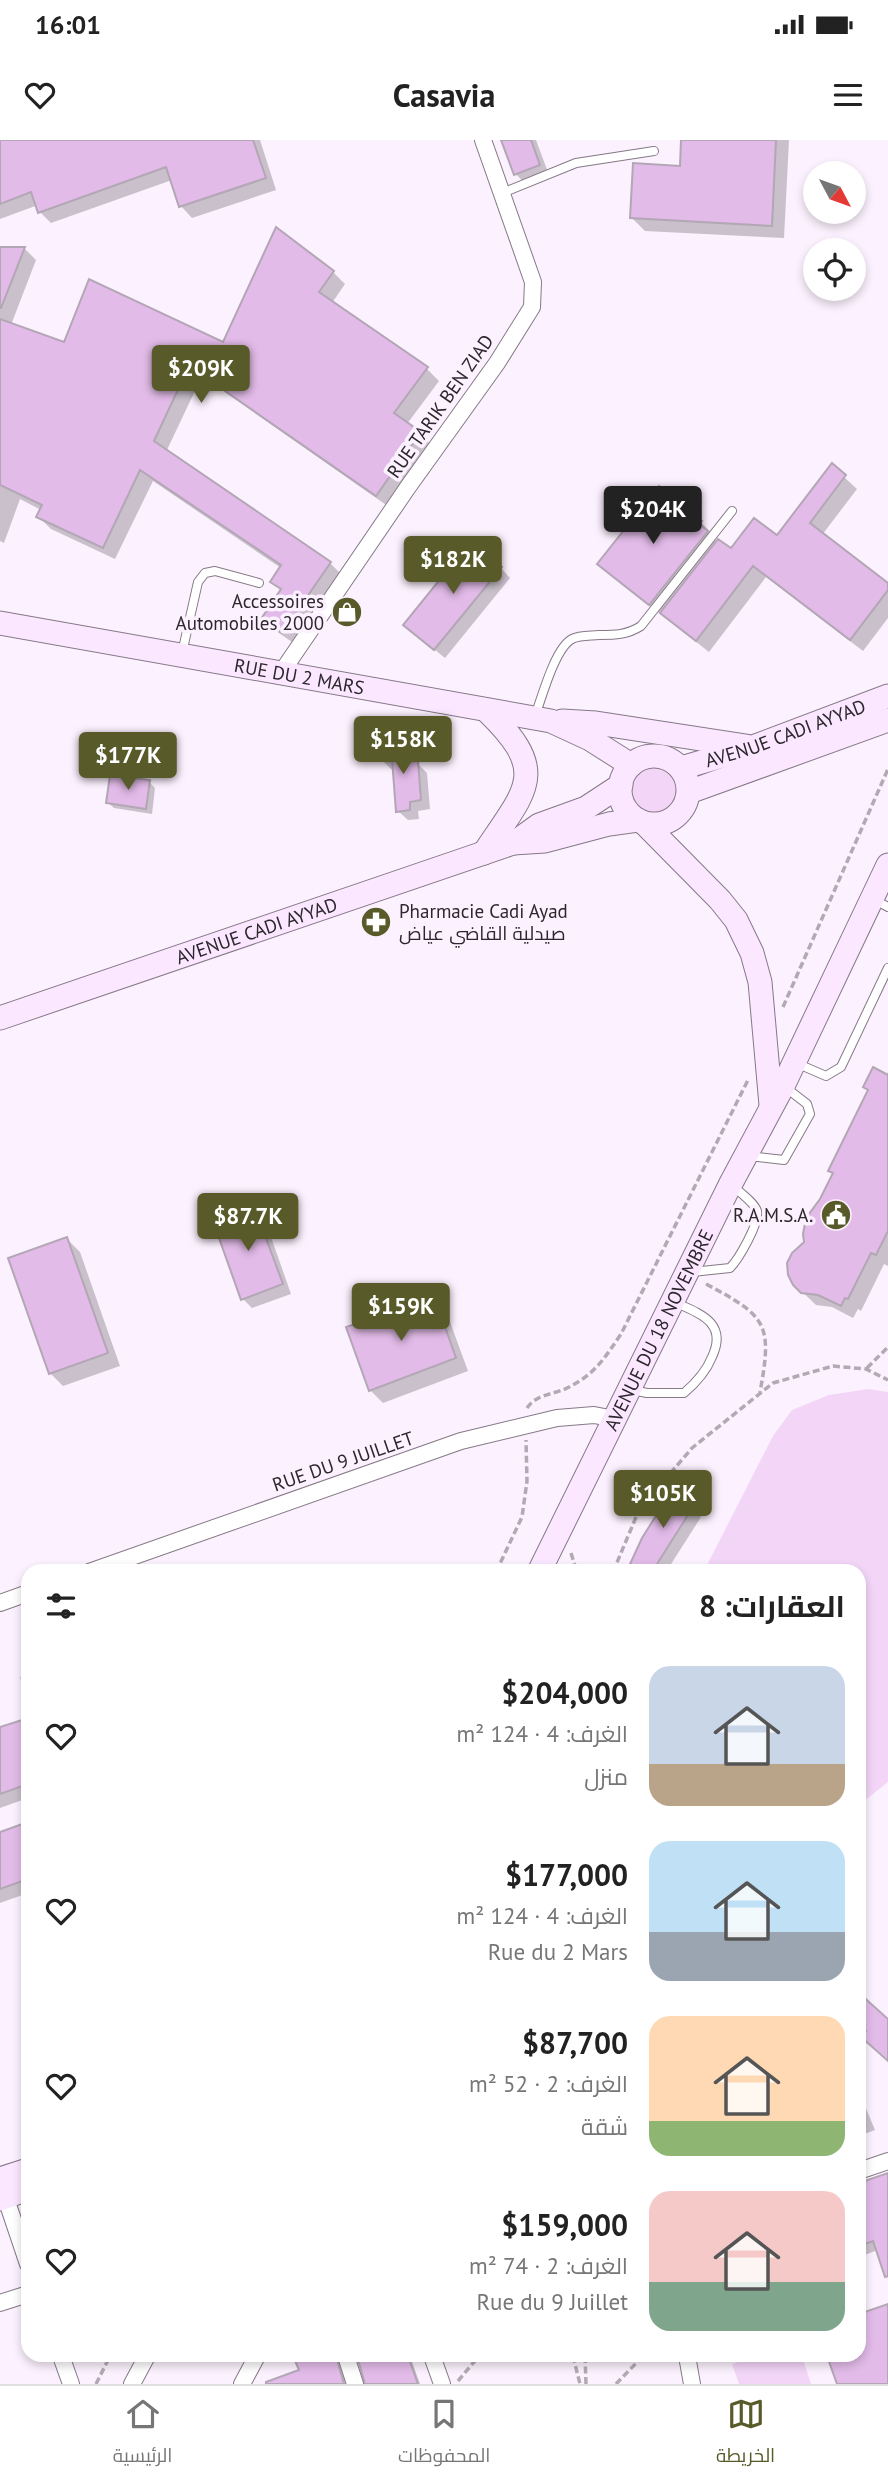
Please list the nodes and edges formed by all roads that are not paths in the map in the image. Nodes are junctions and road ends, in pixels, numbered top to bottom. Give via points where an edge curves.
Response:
1 (484, 140) edge
2 (654, 151) dead end
3 (502, 193) junction
4 (732, 511) dead end
5 (259, 583) dead end
6 (0, 623) edge
7 (182, 656) junction
8 (281, 673) junction
9 (888, 696) edge
10 (488, 711) junction
11 (543, 720) junction
12 (888, 720) edge
13 (753, 747) junction
14 (681, 768) junction
15 (626, 775) junction
16 (689, 792) junction
17 (641, 821) junction
18 (513, 843) junction
19 (484, 853) junction
20 (888, 865) edge
21 (880, 903) edge
22 (888, 968) edge
23 (0, 1018) edge
24 (793, 1061) junction
25 (777, 1095) junction
26 (745, 1156) junction
27 (730, 1185) junction
28 (688, 1273) junction
29 (674, 1302) junction
30 (630, 1390) junction
31 (615, 1419) junction
32 (112, 1564) edge
33 (543, 1564) edge
34 (21, 1595) edge
35 (0, 1602) edge
36 (888, 2161) edge
37 (866, 2169) edge
38 (21, 2175) edge
39 (21, 2189) edge
40 (1, 2190) edge
41 (21, 2245) edge
42 (21, 2296) edge
43 (0, 2303) edge
44 (63, 2362) edge
45 (144, 2362) edge
46 (254, 2362) edge
47 (348, 2362) edge
48 (434, 2362) edge
49 (688, 2362) edge
50 (71, 2384) edge
51 (132, 2384) edge
52 (242, 2384) edge
53 (355, 2384) edge
54 (442, 2384) edge
55 (692, 2384) edge

1 - 3 street, RUE TARIK BEN ZIAD
2 - 3 lane via 576,163
3 - 8 street, RUE TARIK BEN ZIAD via 533,282 532,307
4 - 11 lane via 640,626 632,632 576,637 567,642 559,652
5 - 7 lane via 215,571 205,573 198,582
6 - 7 main road, RUE DU 2 MARS
7 - 8 main road, RUE DU 2 MARS
8 - 10 main road, RUE DU 2 MARS
9 - 13 main road, AVENUE CADI AYYAD
10 - 11 main road, RUE DU 2 MARS
10 - 19 main road via 520,749 527,777 517,804
11 - 13 main road via 596,723
11 - 15 main road, RUE DU 2 MARS via 590,740
12 - 16 main road, AVENUE CADI AYYAD
13 - 14 main road, AVENUE CADI AYYAD
14 - 15 main road via 657,755 643,757
14 - 16 main road
15 - 17 main road via 623,805
15 - 18 main road, AVENUE CADI AYYAD via 586,808 539,825
16 - 17 main road via 678,814 668,821
17 - 18 main road, AVENUE CADI AYYAD
17 - 25 main road via 736,920 760,982
18 - 19 main road, AVENUE CADI AYYAD
19 - 23 main road, AVENUE CADI AYYAD
20 - 21 main road, AVENUE DU 18 NOVEMBRE
21 - 24 main road, AVENUE DU 18 NOVEMBRE
22 - 24 lane via 841,1067 826,1076
24 - 25 main road, AVENUE DU 18 NOVEMBRE
25 - 26 main road, AVENUE DU 18 NOVEMBRE
25 - 26 lane via 807,1104 810,1114 784,1160
26 - 27 main road, AVENUE DU 18 NOVEMBRE
27 - 28 main road, AVENUE DU 18 NOVEMBRE
27 - 28 lane via 757,1211 738,1261 730,1268
28 - 29 main road, AVENUE DU 18 NOVEMBRE
29 - 30 main road, AVENUE DU 18 NOVEMBRE
29 - 30 lane via 701,1315 716,1330 719,1336 709,1364 684,1393
30 - 31 main road, AVENUE DU 18 NOVEMBRE
31 - 32 street, RUE DU 9 JUILLET via 577,1415 461,1441
31 - 33 main road, AVENUE DU 18 NOVEMBRE
34 - 35 street
36 - 37 street
38 - 40 main road
39 - 40 main road
40 - 41 street
42 - 43 street
44 - 50 street
45 - 51 street
46 - 52 street
47 - 53 street
48 - 54 street
49 - 55 street

